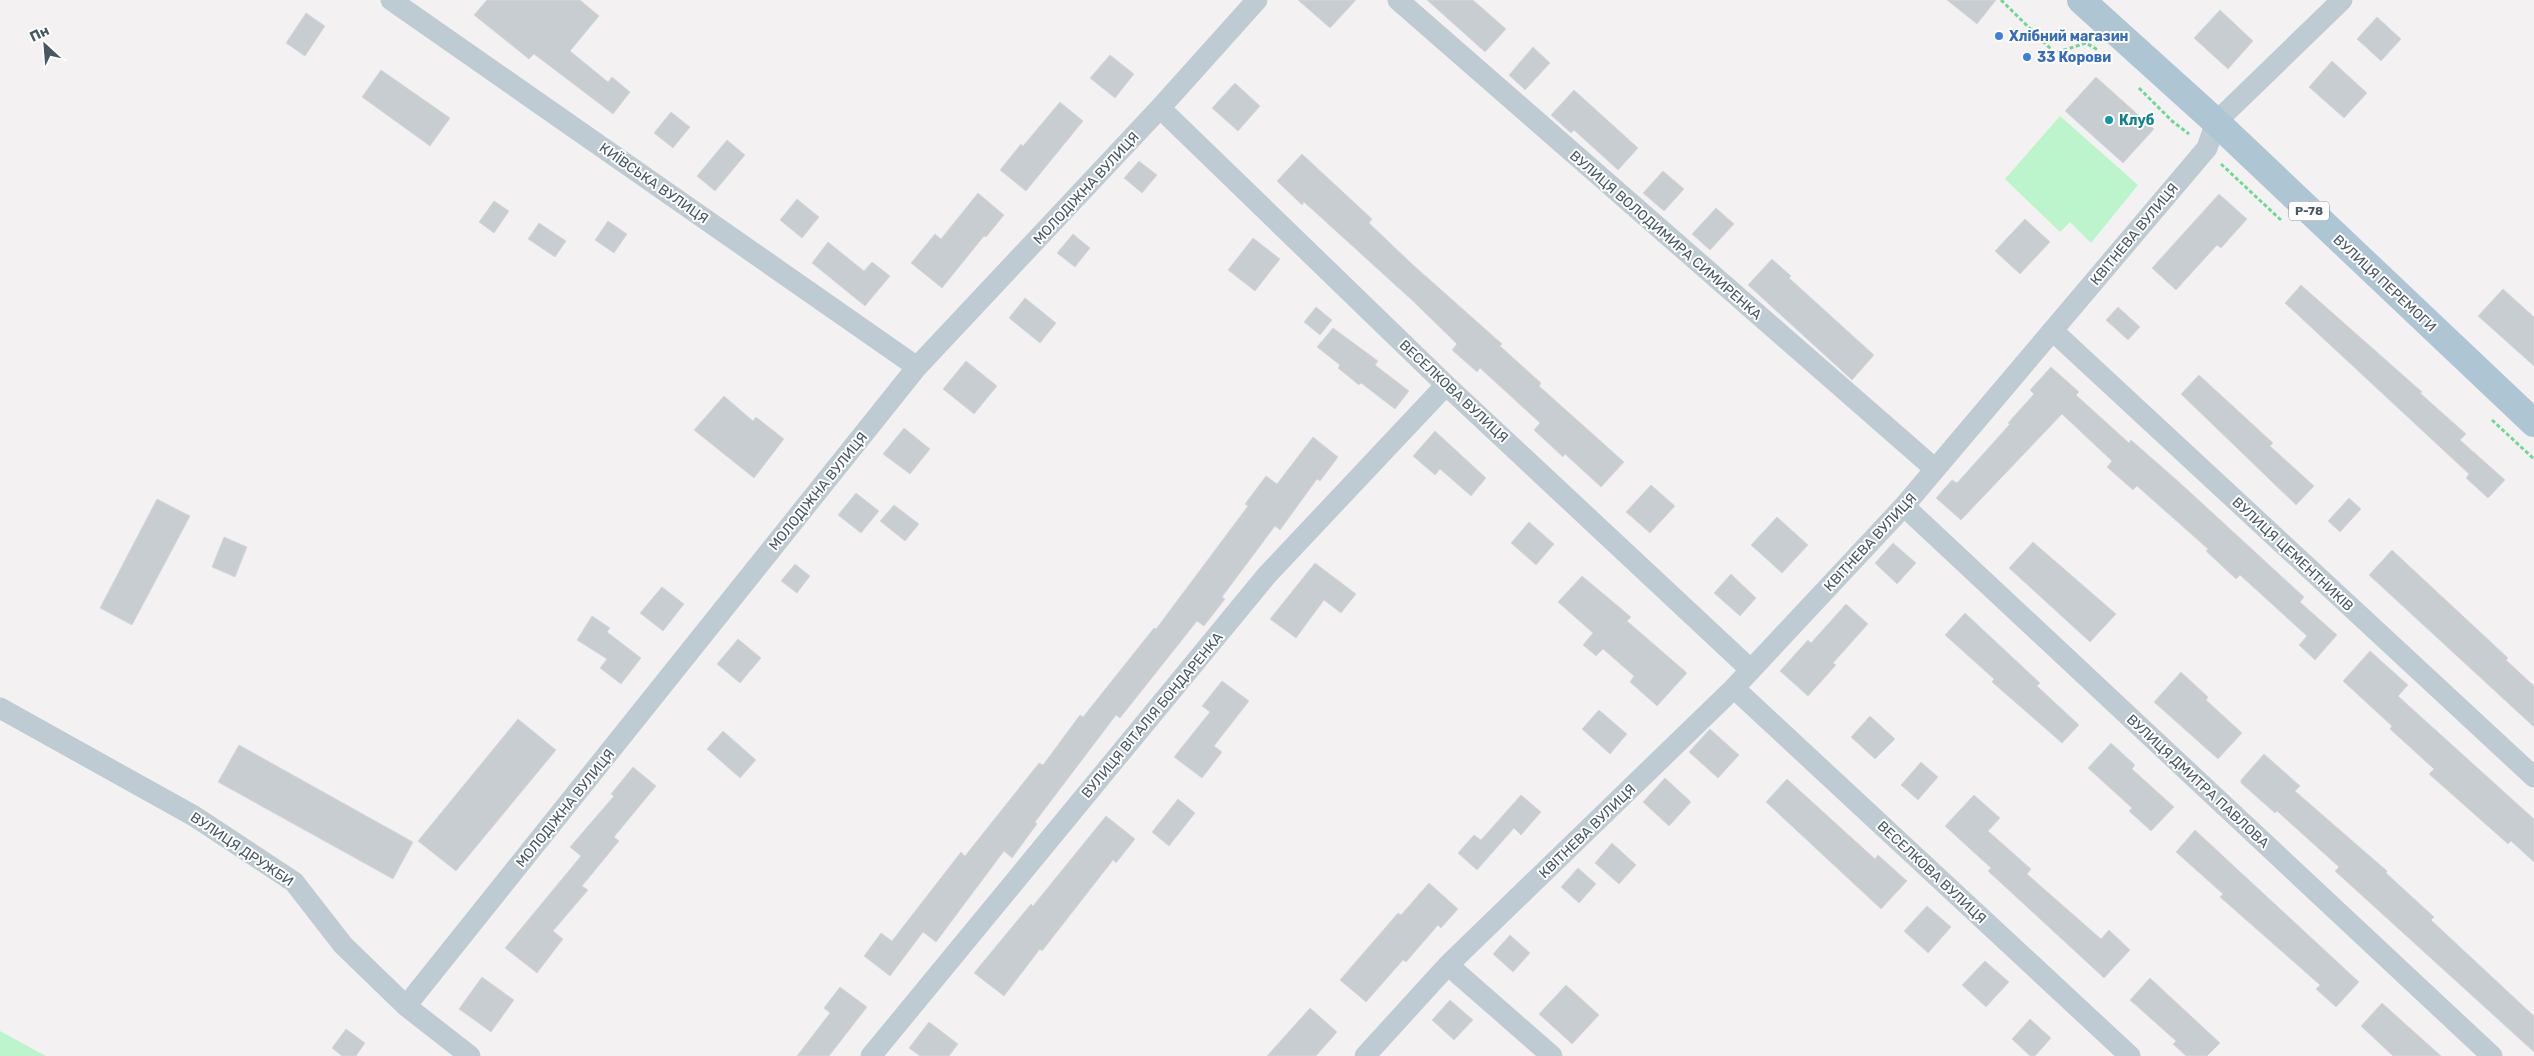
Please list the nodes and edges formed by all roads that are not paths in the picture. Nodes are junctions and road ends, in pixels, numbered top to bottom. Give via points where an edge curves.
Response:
1 (390, 0) edge
2 (1257, 0) edge
3 (1398, 0) edge
4 (2081, 0) edge
5 (2342, 0) edge
6 (1160, 108) junction
7 (2216, 122) junction
8 (2053, 330) junction
9 (917, 367) junction
10 (1446, 385) junction
11 (2534, 423) edge
12 (1935, 469) junction
13 (1904, 506) junction
14 (1752, 670) junction
15 (1734, 688) junction
16 (0, 708) edge
17 (2534, 777) edge
18 (1448, 965) junction
19 (406, 1006) junction
20 (470, 1056) edge
21 (870, 1056) edge
22 (1366, 1056) edge
23 (1552, 1056) edge
24 (2130, 1056) edge
25 (2492, 1056) edge

1 - 9 street, КИЇВСЬКА ВУЛИЦЯ
2 - 6 street, МОЛОДІЖНА ВУЛИЦЯ
3 - 12 street, ВУЛИЦЯ ВОЛОДИМИРА СИМИРЕНКА
4 - 7 main road, ВУЛИЦЯ ПЕРЕМОГИ / Р-78
5 - 7 street, КВІТНЕВА ВУЛИЦЯ
6 - 9 street, МОЛОДІЖНА ВУЛИЦЯ
6 - 10 street, ВЕСЕЛКОВА ВУЛИЦЯ
7 - 8 street, КВІТНЕВА ВУЛИЦЯ via 2207,148
7 - 11 main road, ВУЛИЦЯ ПЕРЕМОГИ / Р-78
8 - 12 street, КВІТНЕВА ВУЛИЦЯ
8 - 17 street, ВУЛИЦЯ ЦЕМЕНТНИКІВ
9 - 19 street, МОЛОДІЖНА ВУЛИЦЯ
10 - 14 street, ВЕСЕЛКОВА ВУЛИЦЯ
10 - 21 street, ВУЛИЦЯ ВІТАЛІЯ БОНДАРЕНКА via 1267,575
12 - 13 street, КВІТНЕВА ВУЛИЦЯ
13 - 14 street, КВІТНЕВА ВУЛИЦЯ
13 - 25 street, ВУЛИЦЯ ДМИТРА ПАВЛОВА
14 - 15 street, КВІТНЕВА ВУЛИЦЯ
15 - 18 street, КВІТНЕВА ВУЛИЦЯ
15 - 24 street, ВЕСЕЛКОВА ВУЛИЦЯ
16 - 19 street, ВУЛИЦЯ ДРУЖБИ via 194,816 294,882 343,946
18 - 22 street, КВІТНЕВА ВУЛИЦЯ
18 - 23 street
19 - 20 street, ВУЛИЦЯ ДРУЖБИ

